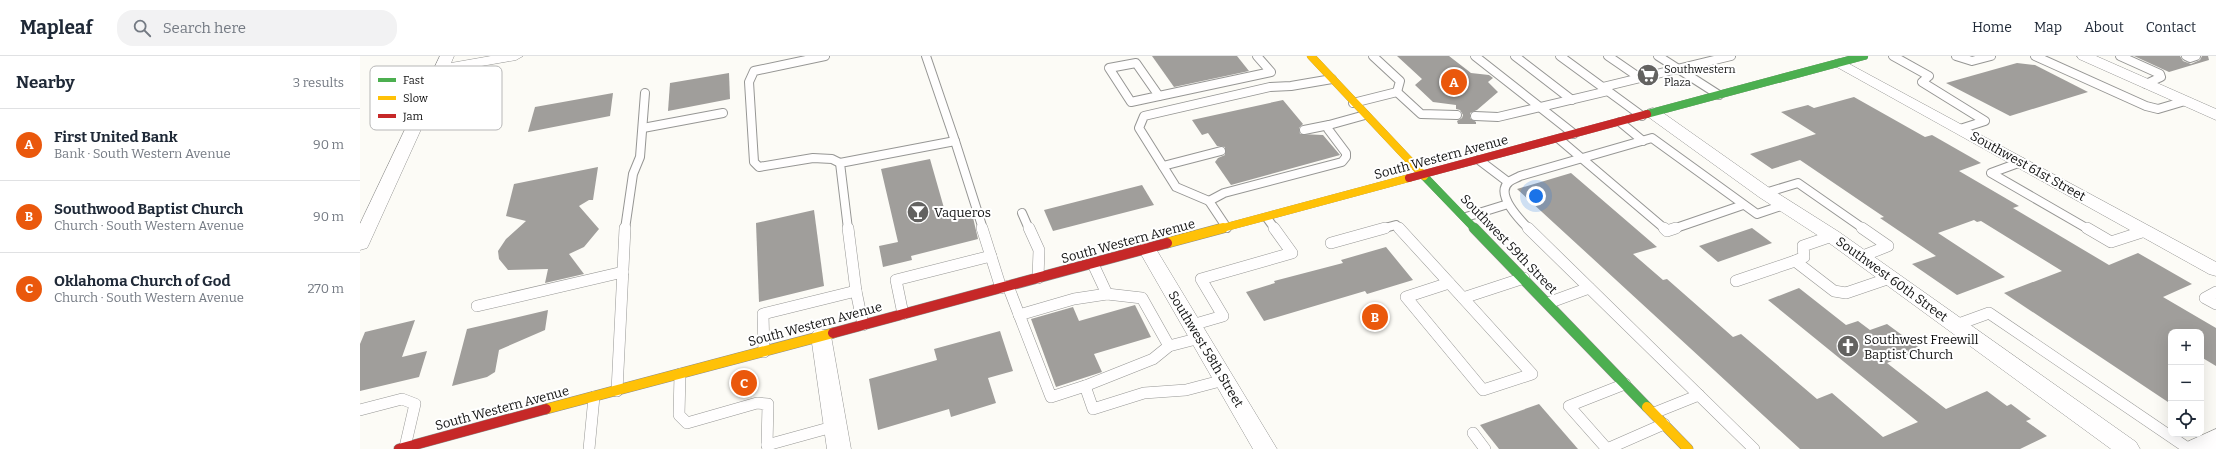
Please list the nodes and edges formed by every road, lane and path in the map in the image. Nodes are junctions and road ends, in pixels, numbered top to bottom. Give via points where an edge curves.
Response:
1 (516, 56) edge
2 (825, 56) edge
3 (926, 56) edge
4 (1257, 56) edge
5 (1311, 56) edge
6 (1372, 56) edge
7 (1475, 56) edge
8 (1515, 56) edge
9 (1560, 56) edge
10 (1608, 56) edge
11 (1658, 56) edge
12 (1731, 56) edge
13 (1864, 56) edge
14 (1893, 56) edge
15 (1956, 56) edge
16 (1991, 56) edge
17 (2035, 56) edge
18 (2084, 56) edge
19 (2120, 56) edge
20 (2186, 56) edge
21 (2196, 56) edge
22 (1711, 58) edge
23 (1841, 60) edge
24 (444, 62) edge
25 (1678, 69) junction
26 (1640, 78) junction
27 (1332, 79) junction
28 (2146, 84) junction
29 (1606, 89) junction
30 (1397, 92) junction
31 (645, 93) dead end
32 (1719, 95) junction
33 (1159, 96) junction
34 (1572, 100) junction
35 (2185, 101) junction
36 (1353, 102) junction
37 (1541, 108) junction
38 (723, 113) dead end
39 (1365, 115) junction
40 (1457, 115) dead end
41 (1648, 115) junction
42 (2216, 115) edge
43 (1475, 116) dead end
44 (1620, 122) junction
45 (1329, 124) junction
46 (643, 128) junction
47 (1960, 129) junction
48 (413, 130) edge
49 (1304, 130) dead end
50 (1574, 134) junction
51 (1559, 139) junction
52 (955, 141) junction
53 (1643, 141) junction
54 (1221, 151) dead end
55 (1582, 158) junction
56 (1479, 160) junction
57 (2021, 162) junction
58 (840, 163) junction
59 (1163, 166) junction
60 (1424, 175) junction
61 (1508, 182) junction
62 (1765, 193) junction
63 (1209, 201) junction
64 (1508, 204) junction
65 (1784, 205) junction
66 (1743, 206) junction
67 (1022, 213) dead end
68 (1466, 217) junction
69 (1267, 218) junction
70 (1227, 228) junction
71 (2145, 231) junction
72 (1832, 236) junction
73 (1331, 243) dead end
74 (360, 244) edge
75 (1147, 249) junction
76 (991, 256) junction
77 (1860, 257) junction
78 (1794, 261) junction
79 (1093, 264) junction
80 (2216, 270) edge
81 (623, 272) junction
82 (1038, 278) junction
83 (1524, 278) junction
84 (1890, 278) junction
85 (1736, 281) dead end
86 (1449, 283) junction
87 (1005, 287) junction
88 (1589, 288) junction
89 (856, 292) junction
90 (2216, 292) edge
91 (1107, 294) junction
92 (1463, 298) junction
93 (1548, 303) junction
94 (2216, 304) edge
95 (477, 306) dead end
96 (904, 314) junction
97 (1019, 315) junction
98 (863, 325) junction
99 (1956, 325) junction
100 (1196, 332) junction
101 (821, 336) junction
102 (1169, 346) junction
103 (764, 352) junction
104 (680, 374) junction
105 (1224, 380) junction
106 (1625, 384) junction
107 (1085, 386) junction
108 (617, 391) junction
109 (1698, 395) junction
110 (594, 397) junction
111 (360, 410) edge
112 (1653, 413) junction
113 (1664, 424) junction
114 (836, 426) junction
115 (1473, 434) dead end
116 (2216, 438) edge
117 (410, 447) edge
118 (768, 447) edge
119 (589, 449) edge
120 (839, 449) edge
121 (1265, 449) edge
122 (1485, 449) edge
123 (1688, 449) edge
124 (1754, 449) edge
125 (2128, 449) edge
126 (2189, 449) edge
127 (2195, 449) edge

1 - 24 street
2 - 58 lane via 754,71 749,82 754,162 759,167 822,156 834,158
3 - 52 lane
4 - 33 lane via 1271,72
5 - 27 main road, Southwest 59th Street
6 - 30 lane via 1400,81
7 - 37 lane
8 - 34 lane
9 - 29 lane
10 - 26 lane
11 - 25 lane
12 - 22 lane
13 - 23 main road, South Western Avenue
14 - 47 lane via 1929,76 1922,82 1985,121
15 - 16 lane via 1972,61
17 - 35 lane via 2146,106 2158,109
18 - 28 street
19 - 28 lane via 2160,74 2161,77
20 - 21 lane
22 - 25 lane
23 - 32 main road, South Western Avenue
23 - 47 street, Southwest 61st Street
25 - 26 lane
25 - 32 lane
26 - 29 lane
27 - 36 main road, Southwest 59th Street
27 - 59 lane via 1270,87 1144,116 1139,128
28 - 35 street
29 - 34 lane
29 - 41 lane
30 - 36 lane
30 - 40 lane via 1421,114
31 - 46 lane
32 - 41 main road, South Western Avenue
33 - 33 lane via 1131,102 1109,68 1136,62
34 - 37 lane
35 - 42 street
36 - 39 main road, Southwest 59th Street
37 - 43 lane via 1498,117
37 - 50 lane
38 - 46 lane
39 - 45 lane
39 - 60 main road, Southwest 59th Street
41 - 44 main road, South Western Avenue
41 - 62 street, Southwest 60th Street
44 - 50 main road, South Western Avenue
44 - 53 lane
45 - 49 lane
45 - 63 lane via 1328,129 1341,144 1346,157 1342,162 1252,183
46 - 81 lane via 640,156 632,174
47 - 57 street, Southwest 61st Street
48 - 74 street
50 - 51 main road, South Western Avenue
51 - 55 lane
51 - 56 main road, South Western Avenue
52 - 58 lane
52 - 76 lane
53 - 55 lane
53 - 66 lane via 1652,138
54 - 59 lane
55 - 61 lane
55 - 66 lane via 1667,231
56 - 60 main road, South Western Avenue
56 - 61 lane via 1490,171
57 - 71 street, Southwest 61st Street
57 - 71 lane via 1991,173 2111,242
58 - 89 lane
59 - 63 lane via 1176,187
60 - 68 main road, Southwest 59th Street
60 - 69 main road, South Western Avenue
61 - 64 lane via 1504,195
62 - 65 street, Southwest 60th Street
62 - 77 lane via 1798,184 1888,246
63 - 70 lane
64 - 68 lane
64 - 88 lane via 1520,220
65 - 66 lane via 1757,214
65 - 72 street, Southwest 60th Street
67 - 82 lane via 1039,250
68 - 83 main road, Southwest 59th Street
69 - 70 main road, South Western Avenue
69 - 100 lane via 1292,253 1201,279 1223,316
70 - 75 main road, South Western Avenue
71 - 80 street, Southwest 61st Street
72 - 77 street, Southwest 60th Street
72 - 78 lane via 1803,246 1804,257
73 - 86 lane via 1396,225
75 - 79 main road, South Western Avenue
75 - 100 street, Southwest 58th Street
76 - 87 lane
76 - 96 lane via 896,280
77 - 84 street, Southwest 60th Street
78 - 84 lane via 1834,291 1846,293
78 - 85 lane
79 - 82 main road, South Western Avenue
79 - 91 lane
81 - 95 lane
81 - 108 lane
82 - 87 main road, South Western Avenue
83 - 92 lane
83 - 93 main road, Southwest 59th Street
84 - 99 street, Southwest 60th Street
86 - 92 lane
86 - 92 lane via 1406,297 1483,390 1532,374
87 - 96 main road, South Western Avenue
87 - 97 lane
88 - 93 lane
88 - 109 lane
89 - 98 lane
89 - 103 lane via 763,314
90 - 94 lane via 2205,298
91 - 97 lane via 1074,299
91 - 102 lane via 1142,298
93 - 106 main road, Southwest 59th Street
96 - 98 main road, South Western Avenue
97 - 107 lane via 1051,397
98 - 101 main road, South Western Avenue
99 - 125 street, Southwest 60th Street
99 - 126 lane via 1989,313
100 - 102 lane
100 - 105 street, Southwest 58th Street
101 - 103 main road, South Western Avenue
101 - 114 street
102 - 107 lane via 1153,359
103 - 104 main road, South Western Avenue
104 - 108 main road, South Western Avenue
104 - 118 lane via 679,415 687,423 757,403 768,404
105 - 107 lane via 1186,390 1144,393 1093,409
105 - 121 street, Southwest 58th Street
106 - 112 main road, Southwest 59th Street
106 - 113 lane via 1568,406 1607,449
108 - 110 main road, South Western Avenue
109 - 112 lane
109 - 124 lane
110 - 117 main road, South Western Avenue
110 - 119 lane
111 - 117 lane via 402,399 416,404
112 - 113 main road, Southwest 59th Street
113 - 123 main road, Southwest 59th Street
114 - 118 lane
114 - 120 street
115 - 122 lane
116 - 127 street

